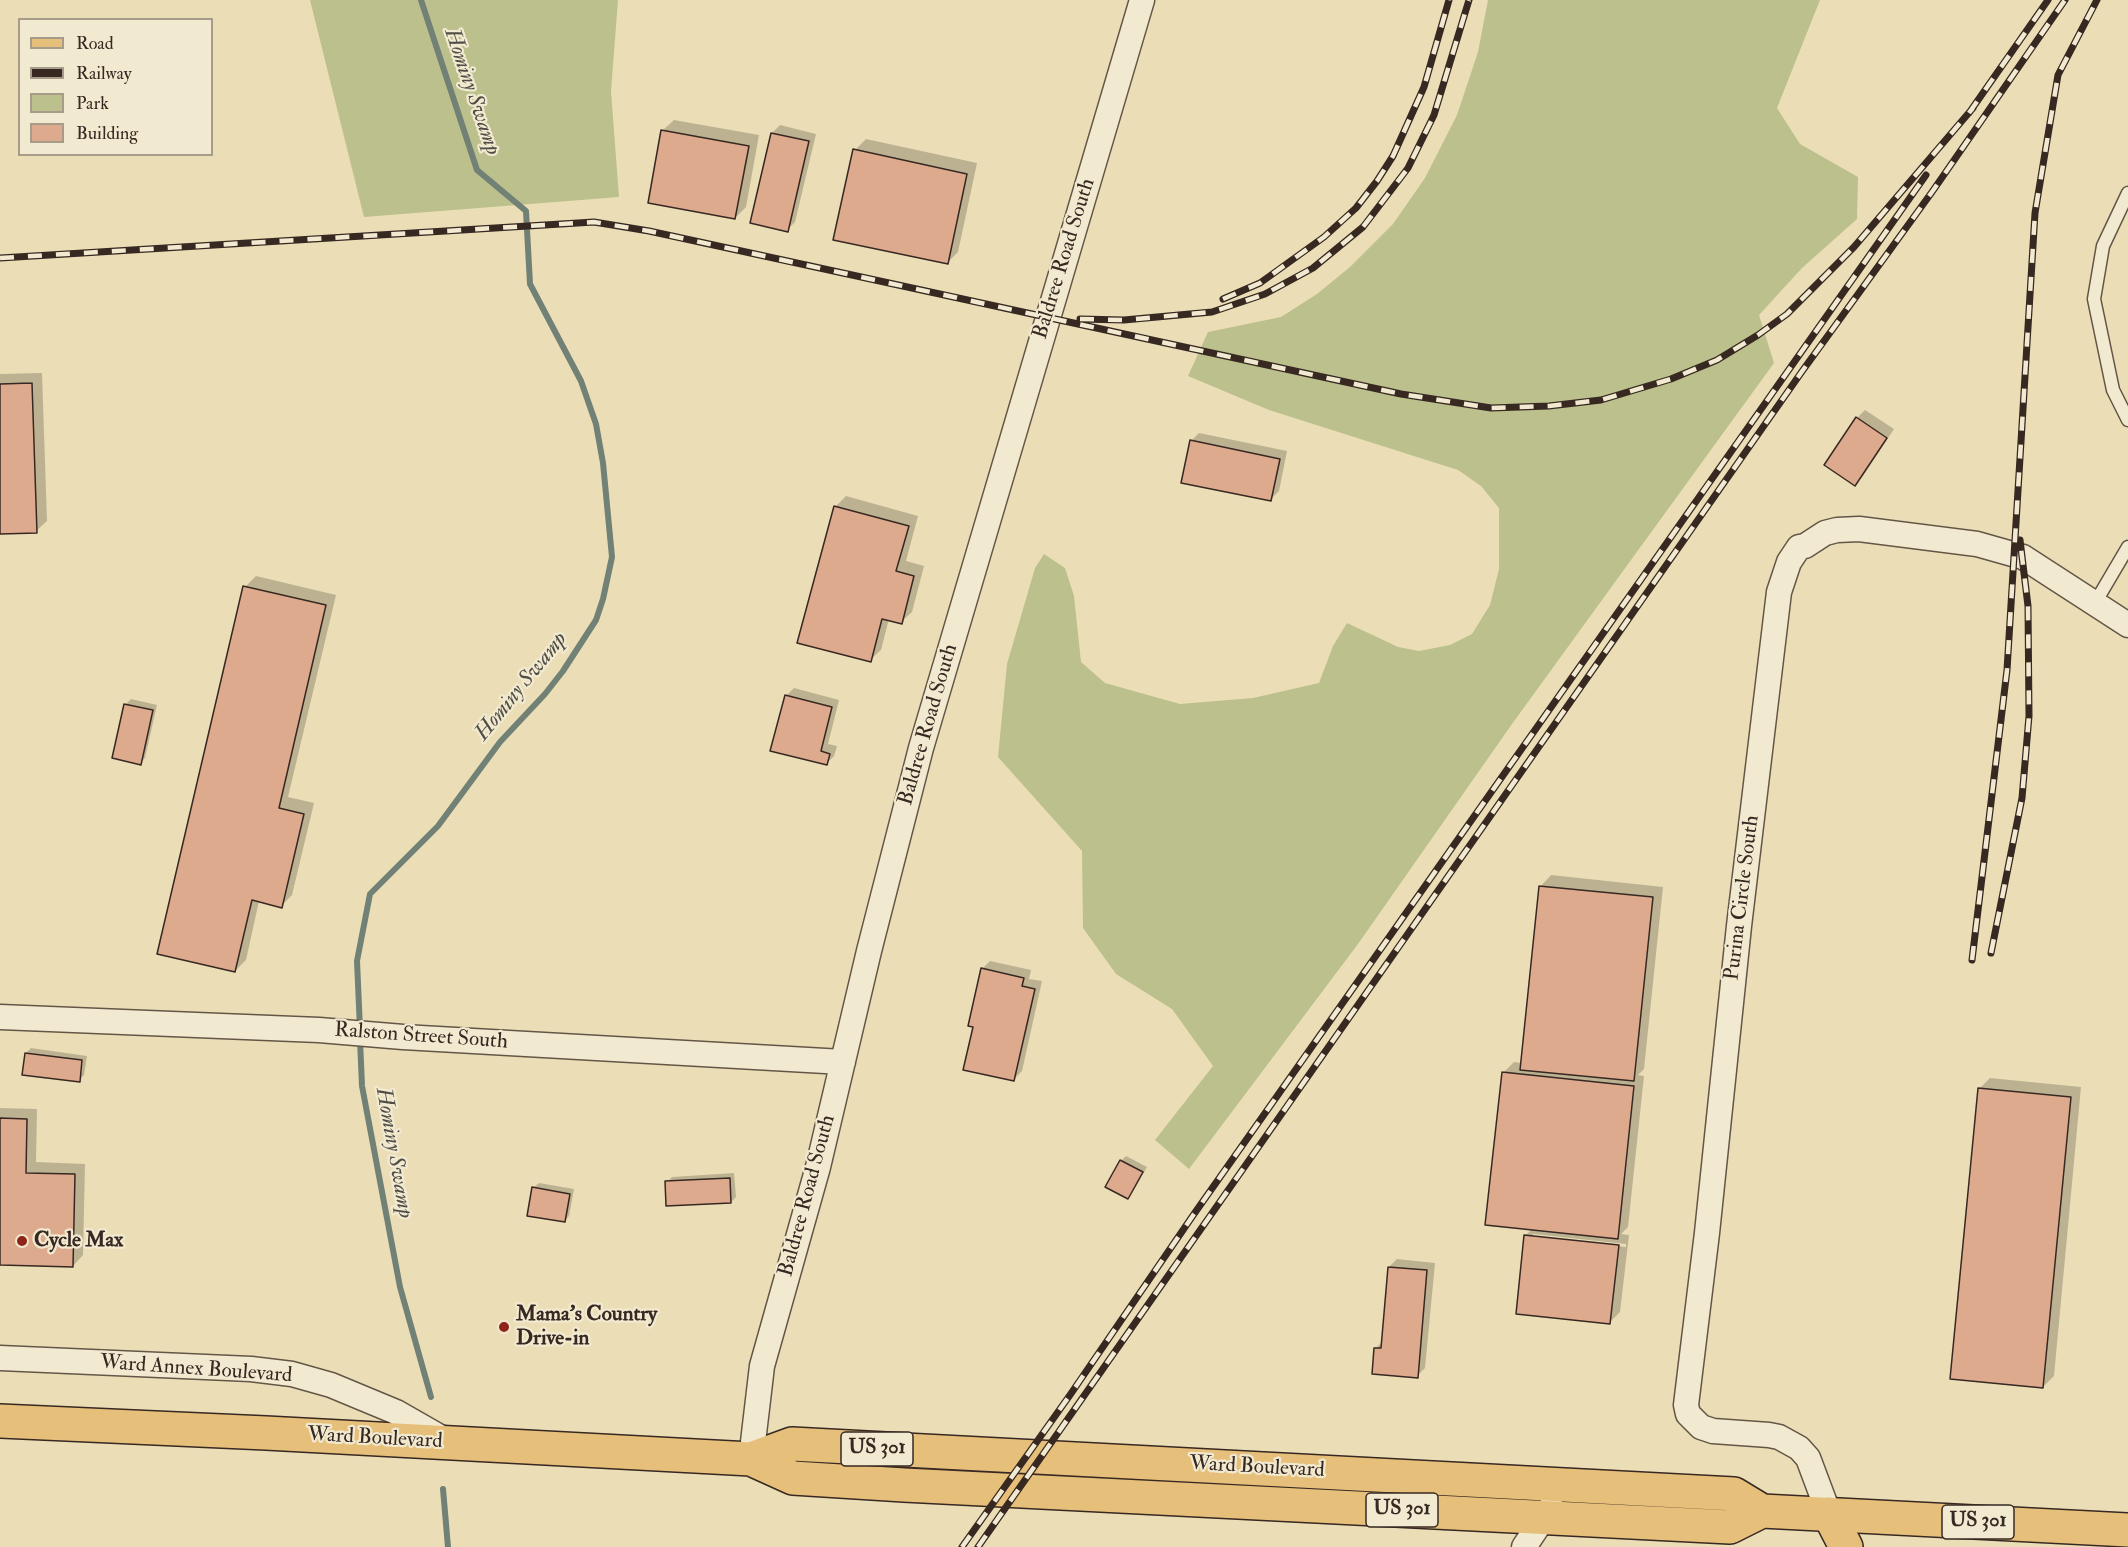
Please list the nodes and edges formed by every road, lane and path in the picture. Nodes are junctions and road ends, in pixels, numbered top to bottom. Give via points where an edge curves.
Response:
1 (1142, 0) edge
2 (2128, 193) edge
3 (2128, 420) edge
4 (2128, 547) edge
5 (2095, 603) junction
6 (2128, 624) edge
7 (0, 1017) edge
8 (843, 1062) junction
9 (0, 1358) edge
10 (0, 1421) edge
11 (449, 1443) junction
12 (751, 1459) junction
13 (1566, 1485) junction
14 (1762, 1511) junction
15 (1829, 1514) junction
16 (1544, 1517) junction
17 (2128, 1530) edge
18 (1524, 1547) edge
19 (1846, 1547) edge

1 - 8 street, Baldree Road South via 933,706
2 - 3 lane via 2103,246 2094,299 2113,390
4 - 5 lane
5 - 6 street, Purina Circle South
5 - 15 street, Purina Circle South via 2014,554 1977,544 1858,530 1826,533 1799,547 1789,562 1779,592 1686,1405 1688,1414 1701,1427 1779,1437 1799,1448 1808,1458
7 - 8 street, Ralston Street South via 320,1030
8 - 12 street, Baldree Road South via 762,1366
9 - 11 street, Ward Annex Boulevard via 292,1374 331,1385 396,1412
10 - 11 main road, Ward Boulevard
11 - 12 main road, Ward Boulevard
12 - 13 main road, Ward Boulevard / US 301 via 792,1444
12 - 16 main road, Ward Boulevard / US 301 via 793,1478
13 - 14 main road, Ward Boulevard / US 301 via 1734,1494
13 - 16 street
14 - 15 main road, Ward Boulevard
14 - 16 main road, Ward Boulevard / US 301 via 1730,1527
15 - 17 main road, US 301
15 - 19 main road
16 - 18 street

